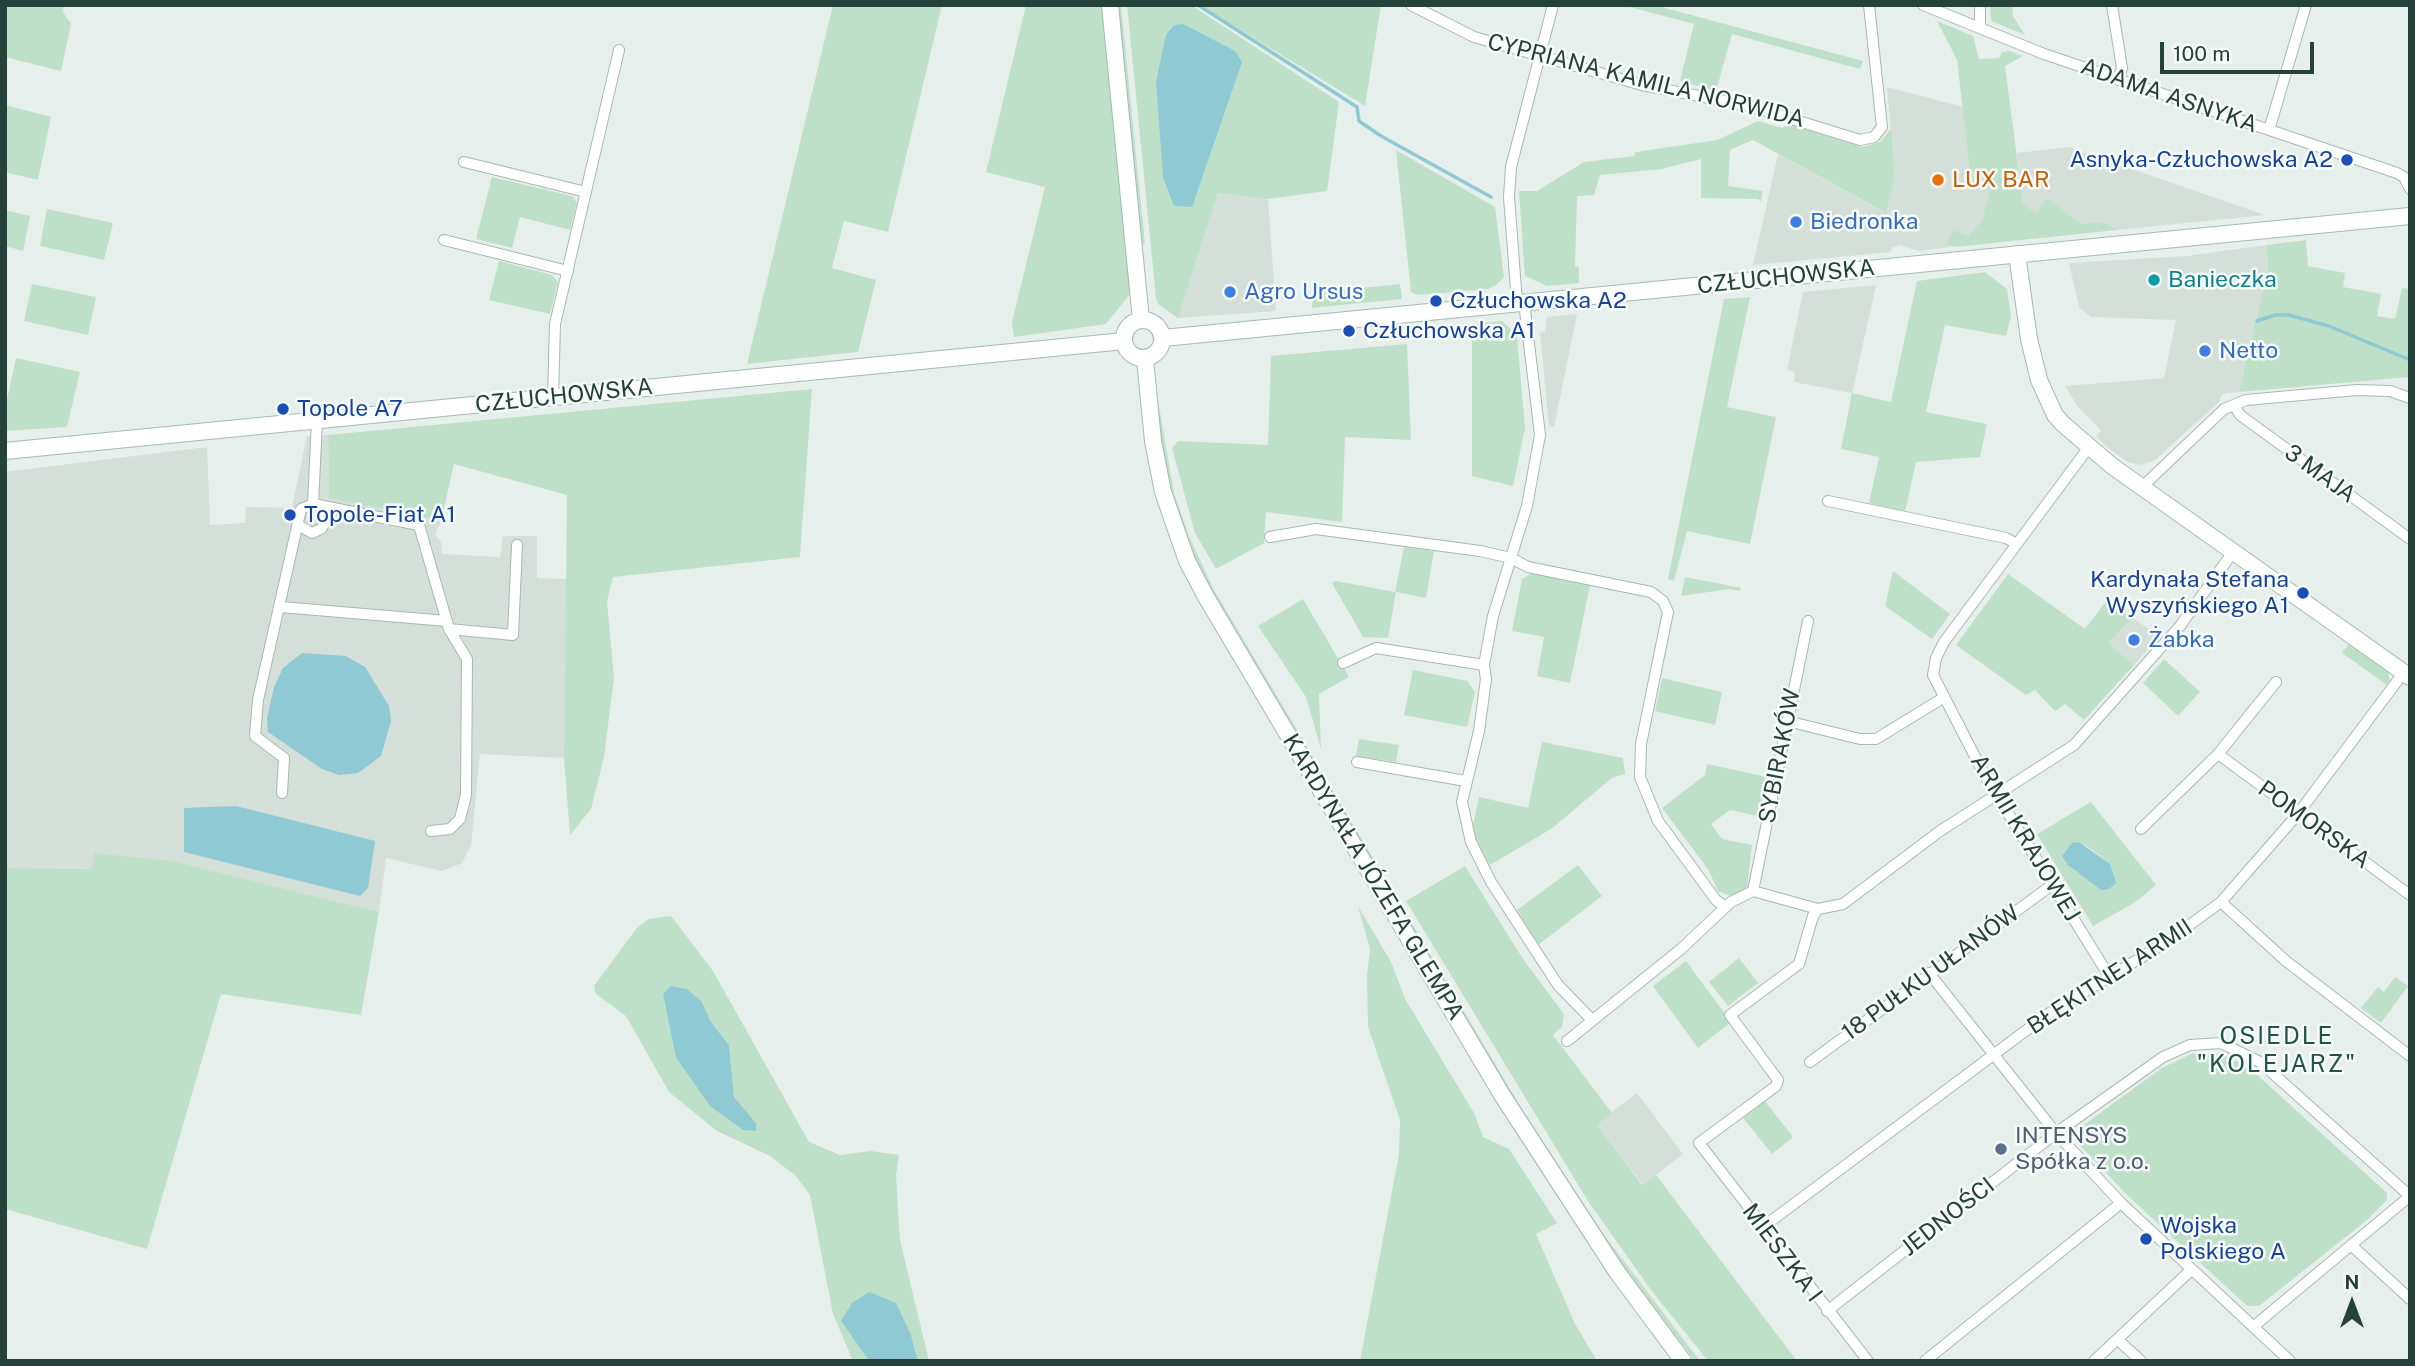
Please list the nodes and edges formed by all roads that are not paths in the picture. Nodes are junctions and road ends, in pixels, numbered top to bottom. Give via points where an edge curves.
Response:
1 (1110, 5) edge
2 (1411, 5) edge
3 (1553, 5) edge
4 (1869, 5) edge
5 (1923, 5) edge
6 (1980, 5) edge
7 (2112, 5) edge
8 (2303, 6) edge
9 (1980, 28) junction
10 (619, 50) dead end
11 (1540, 56) junction
12 (2118, 80) junction
13 (2269, 130) junction
14 (464, 162) dead end
15 (2410, 189) edge
16 (586, 192) junction
17 (2410, 216) edge
18 (444, 240) dead end
19 (2017, 254) junction
20 (568, 271) junction
21 (1521, 302) junction
22 (1141, 320) junction
23 (1163, 338) junction
24 (1124, 341) junction
25 (1145, 359) junction
26 (553, 397) junction
27 (2410, 398) edge
28 (2234, 405) junction
29 (317, 421) junction
30 (2089, 447) junction
31 (5, 451) edge
32 (2141, 487) junction
33 (1828, 500) dead end
34 (318, 506) junction
35 (300, 526) junction
36 (1270, 537) dead end
37 (2410, 539) edge
38 (2015, 543) junction
39 (517, 545) dead end
40 (2233, 552) junction
41 (1511, 558) junction
42 (281, 607) junction
43 (1808, 621) dead end
44 (448, 625) junction
45 (1343, 663) dead end
46 (1484, 665) junction
47 (2407, 675) edge
48 (2276, 682) dead end
49 (1943, 698) junction
50 (1787, 721) junction
51 (2218, 754) junction
52 (1357, 762) dead end
53 (1466, 780) junction
54 (282, 793) dead end
55 (1997, 796) junction
56 (2297, 814) junction
57 (2141, 829) dead end
58 (431, 831) dead end
59 (2052, 885) junction
60 (1753, 891) junction
61 (2410, 895) edge
62 (2221, 902) junction
63 (1725, 907) junction
64 (1818, 909) junction
65 (1928, 973) junction
66 (2109, 976) junction
67 (1592, 1020) junction
68 (1567, 1041) dead end
69 (1994, 1056) junction
70 (2410, 1056) edge
71 (1810, 1062) dead end
72 (2056, 1133) junction
73 (2410, 1196) edge
74 (2121, 1203) junction
75 (1763, 1227) junction
76 (2351, 1245) junction
77 (2190, 1271) junction
78 (2410, 1299) edge
79 (1827, 1311) junction
80 (2253, 1327) junction
81 (2118, 1340) junction
82 (1683, 1361) edge
83 (1868, 1361) edge
84 (1925, 1361) edge
85 (2094, 1361) edge
86 (2141, 1361) edge
87 (2290, 1361) edge

1 - 22 main road
2 - 11 street, CYPRIANA KAMILA NORWIDA via 1474,37
3 - 11 street
4 - 11 street, CYPRIANA KAMILA NORWIDA via 1882,127 1874,137 1860,140 1750,106 1642,85
5 - 9 street, ADAMA ASNYKA
6 - 9 street
7 - 12 street via 2122,68
8 - 13 street
9 - 12 street, ADAMA ASNYKA
10 - 16 street
11 - 21 street via 1511,167 1509,197
12 - 13 street, ADAMA ASNYKA
13 - 15 street, ADAMA ASNYKA via 2397,173
14 - 16 street
16 - 20 street
17 - 19 main road, CZŁUCHOWSKA
18 - 20 street
19 - 21 main road, CZŁUCHOWSKA
19 - 30 main road via 2039,380 2055,415
20 - 26 street via 555,324
21 - 23 main road, CZŁUCHOWSKA
21 - 41 street via 1540,435 1527,506
22 - 23 main road via 1154,323
22 - 24 main road via 1127,328
23 - 25 main road via 1158,352
24 - 25 main road via 1130,354
24 - 26 main road, CZŁUCHOWSKA
25 - 82 main road, KARDYNAŁA JÓZEFA GLEMPA via 1163,492 1187,561 1206,597 1502,1095 1617,1272
26 - 29 main road, CZŁUCHOWSKA
27 - 28 street via 2390,391 2357,390 2246,400
28 - 32 street via 2224,409
28 - 37 street, 3 MAJA via 2240,415
29 - 31 main road, CZŁUCHOWSKA
29 - 34 street
30 - 32 main road
30 - 38 street, ARMII KRAJOWEJ
32 - 40 main road
33 - 38 street
34 - 35 street via 305,506 299,513
34 - 35 street via 327,516 321,530 312,533
34 - 44 street via 419,525
35 - 42 street
36 - 41 street via 1316,529
38 - 49 street, ARMII KRAJOWEJ via 1940,649 1933,675
39 - 44 street via 513,635
40 - 47 main road
40 - 55 street via 2180,626 2074,745
41 - 46 street
41 - 63 street via 1528,567 1651,592 1663,601 1668,612 1641,744 1640,777 1658,821
42 - 44 street
42 - 54 street via 258,700 255,736 284,758
43 - 50 street, SYBIRAKÓW
44 - 58 street via 467,659 466,795 460,819 450,829
45 - 46 street via 1376,648
46 - 53 street via 1479,731
47 - 56 street, BŁĘKITNEJ ARMII
48 - 51 street
49 - 50 street via 1876,739
49 - 55 street, ARMII KRAJOWEJ
50 - 60 street, SYBIRAKÓW
51 - 56 street, POMORSKA
51 - 57 street
52 - 53 street
53 - 67 street via 1462,802 1465,825 1491,882 1558,985
55 - 59 street, ARMII KRAJOWEJ
55 - 64 street via 1940,831 1843,904
56 - 61 street, POMORSKA
56 - 62 street, BŁĘKITNEJ ARMII
59 - 65 street, 18 PUŁKU UŁANÓW
59 - 66 street, ARMII KRAJOWEJ
60 - 63 street
60 - 64 street
62 - 66 street, BŁĘKITNEJ ARMII
62 - 70 street via 2286,961
63 - 67 street via 1681,949
64 - 75 street, MIESZKA I via 1799,964 1730,1015 1777,1077 1776,1086 1699,1143
65 - 69 street
65 - 71 street, 18 PUŁKU UŁANÓW
66 - 69 street, BŁĘKITNEJ ARMII via 2048,1014
67 - 68 street
69 - 72 street
69 - 75 street, BŁĘKITNEJ ARMII
72 - 73 street, JEDNOŚCI via 2163,1057 2190,1045 2221,1043 2260,1062
72 - 74 street
72 - 79 street, JEDNOŚCI
73 - 76 street
74 - 77 street
74 - 84 street
75 - 79 street, MIESZKA I
76 - 78 street
76 - 80 street
77 - 80 street
77 - 81 street
79 - 83 street, MIESZKA I
80 - 87 street
81 - 85 street
81 - 86 street

